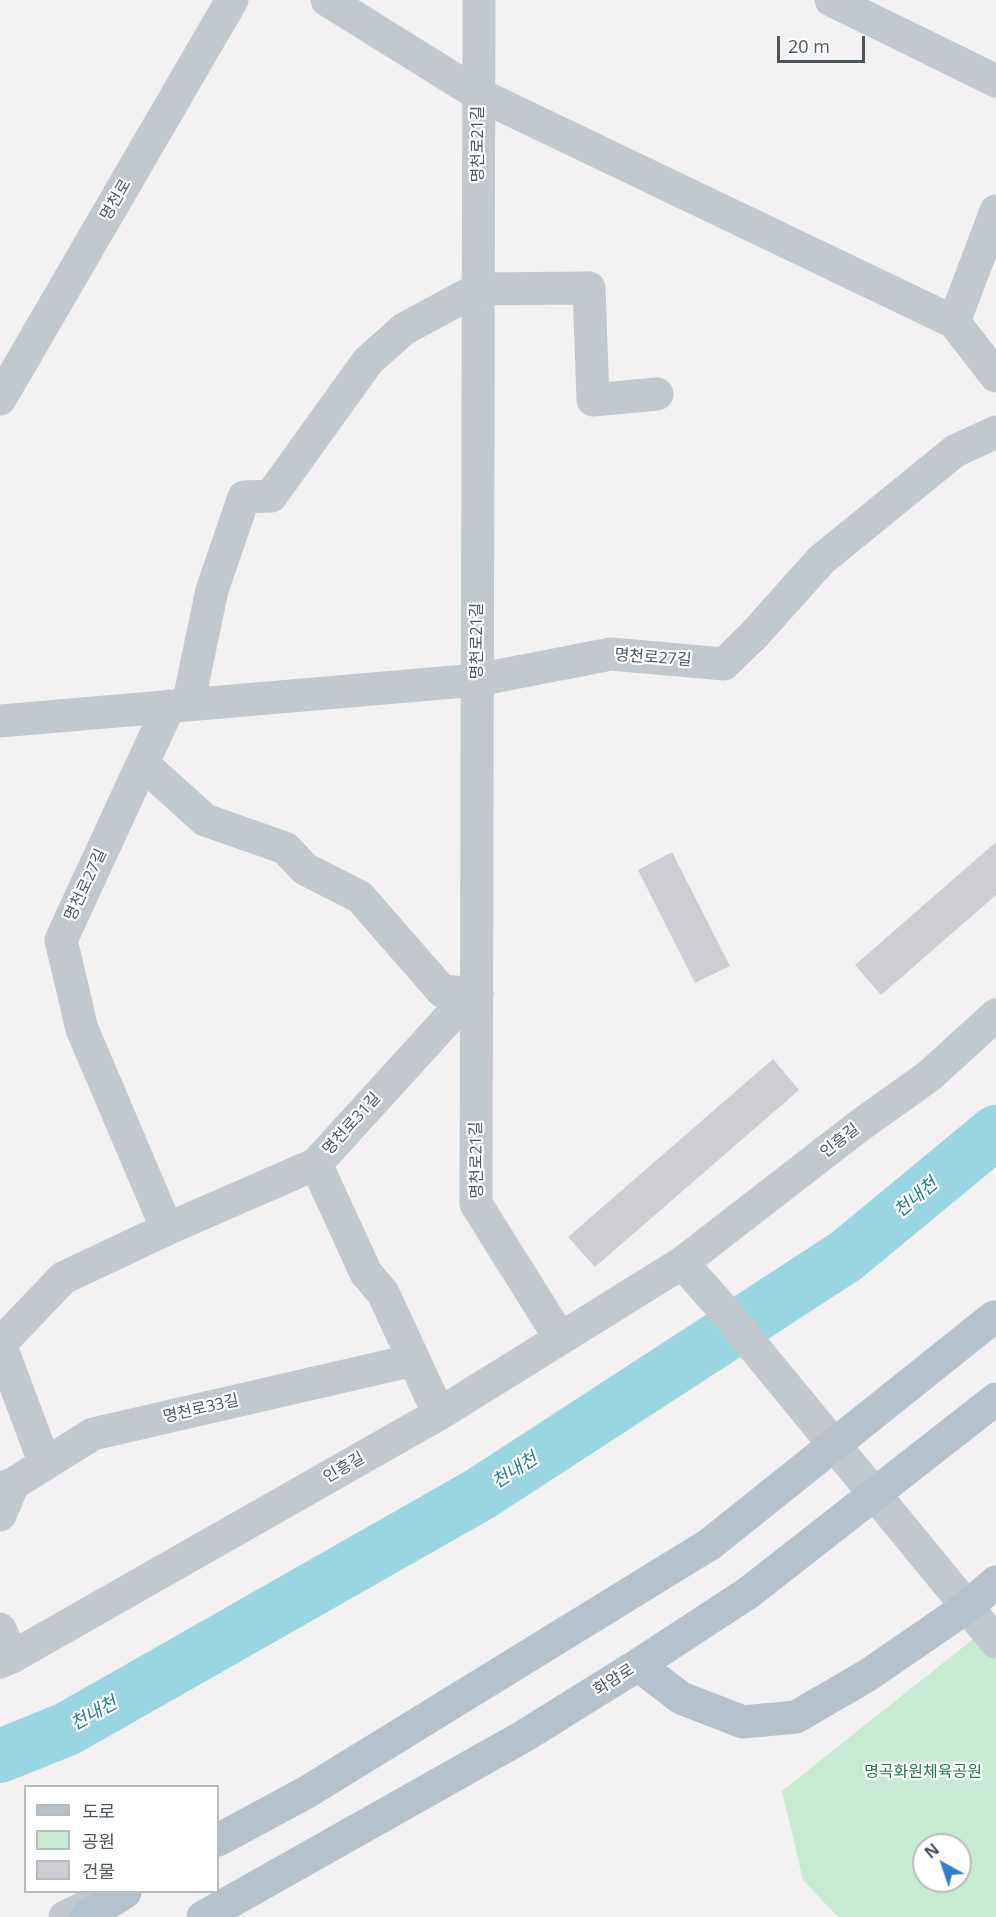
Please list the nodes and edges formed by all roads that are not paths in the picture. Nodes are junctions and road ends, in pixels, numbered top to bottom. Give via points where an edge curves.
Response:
1 (232, 0) edge
2 (327, 0) edge
3 (479, 0) edge
4 (831, 0) edge
5 (996, 81) edge
6 (478, 94) junction
7 (996, 211) edge
8 (478, 289) junction
9 (954, 322) junction
10 (996, 376) edge
11 (657, 394) dead end
12 (0, 399) edge
13 (996, 432) edge
14 (477, 680) junction
15 (179, 706) junction
16 (0, 721) edge
17 (143, 764) junction
18 (477, 994) junction
19 (996, 1015) edge
20 (316, 1164) junction
21 (167, 1229) junction
22 (682, 1263) junction
23 (995, 1317) edge
24 (560, 1338) junction
25 (0, 1344) edge
26 (414, 1360) junction
27 (996, 1399) edge
28 (439, 1414) junction
29 (45, 1464) junction
30 (7, 1486) edge
31 (0, 1515) edge
32 (996, 1582) edge
33 (967, 1606) junction
34 (996, 1642) edge
35 (4, 1649) edge
36 (638, 1665) junction
37 (219, 1839) edge
38 (121, 1893) edge
39 (122, 1893) edge
40 (65, 1917) edge
41 (86, 1917) edge
42 (203, 1917) edge

1 - 12 street, 명천로
2 - 6 street
3 - 6 street, 명천로21길
4 - 5 street
6 - 8 street, 명천로21길
6 - 9 street
7 - 9 street
8 - 11 street via 589,288 593,400
8 - 14 street, 명천로21길
8 - 15 street, 명천로27길 via 404,329 368,361 271,496 244,496
9 - 10 street
13 - 14 street, 명천로27길 via 955,451 821,560 724,664 611,654
14 - 15 street, 명천로27길
14 - 18 street, 명천로21길
15 - 16 street, 명천로27길
15 - 17 street, 명천로27길
17 - 18 street via 205,820 285,848 305,869 360,897 442,991
17 - 21 street, 명천로27길 via 61,940 82,1029
18 - 20 street, 명천로31길 via 448,1019
18 - 24 street, 명천로21길 via 476,1204
19 - 22 street, 인흥길 via 929,1076
20 - 21 street, 명천로31길
20 - 26 street via 366,1273 383,1293
21 - 25 street, 명천로31길 via 63,1278
22 - 24 street, 인흥길
22 - 33 street
23 - 37 main road, bridge via 710,1544 307,1792
24 - 28 street, 인흥길
25 - 29 street
26 - 28 street
26 - 29 street, 명천로33길 via 93,1434
27 - 36 main road, 화암로, bridge via 748,1593
28 - 35 street, 인흥길
29 - 30 street, 명천로33길
30 - 31 street
32 - 33 main road
33 - 34 street
33 - 36 main road via 868,1675 795,1717 743,1722 681,1698
36 - 42 main road, 화암로 via 524,1736
38 - 40 street
39 - 41 main road

